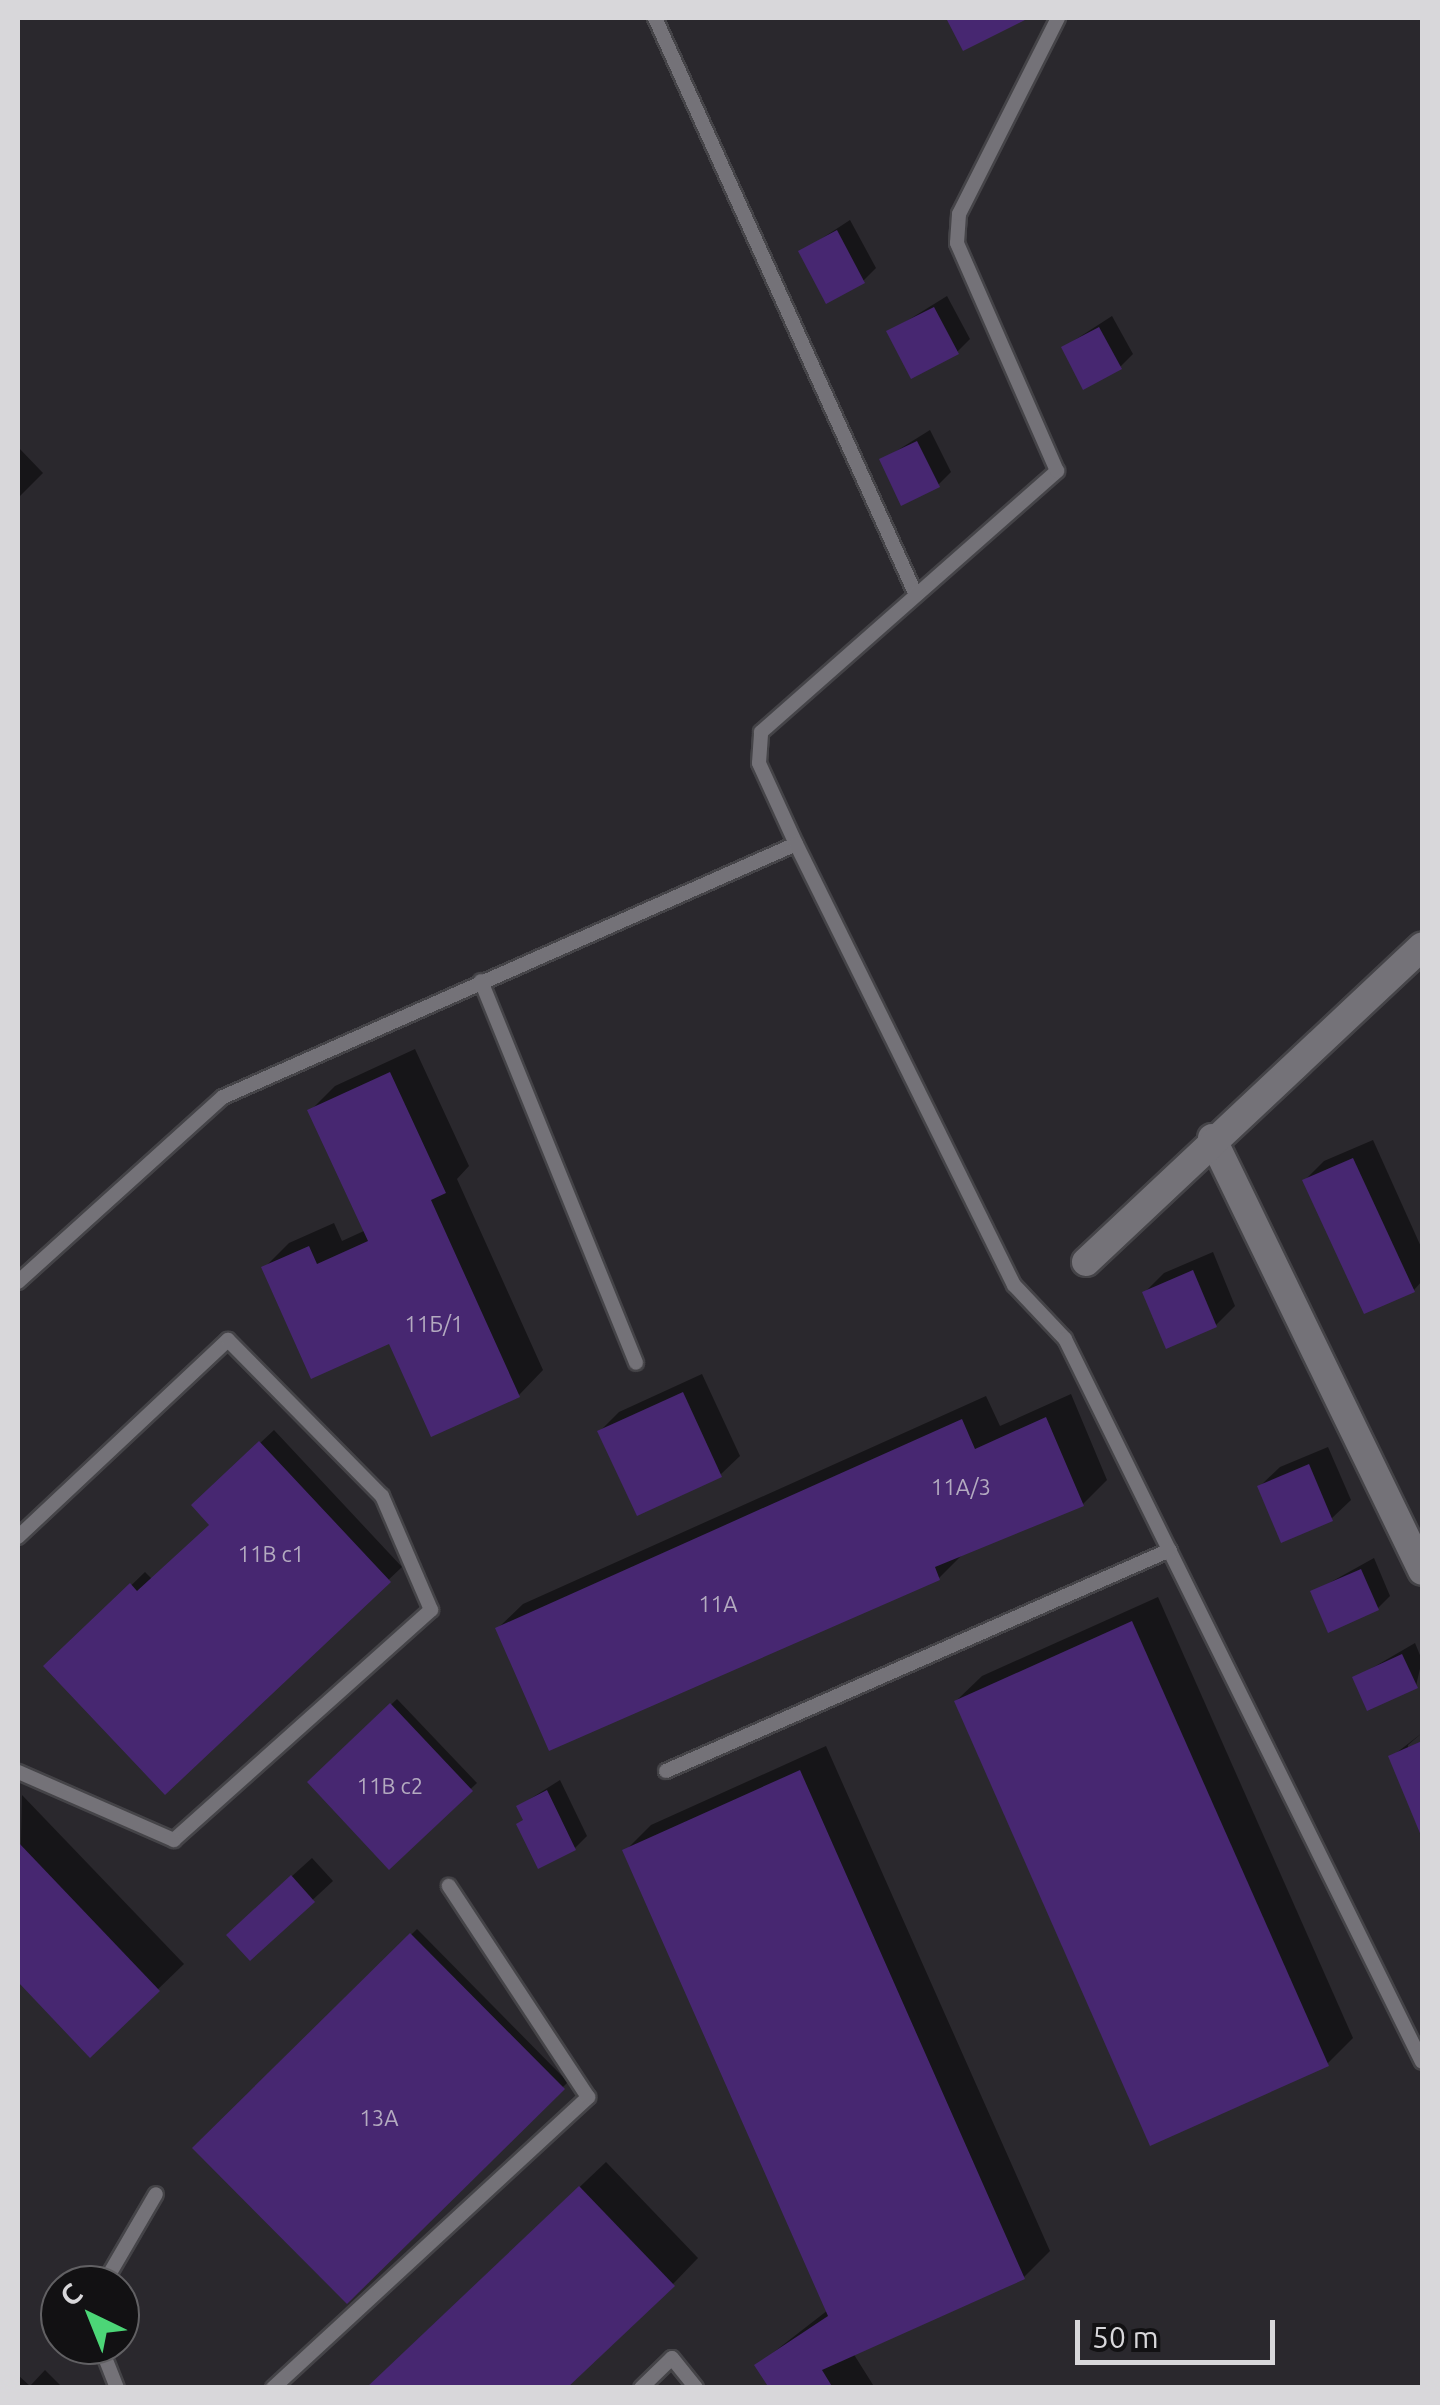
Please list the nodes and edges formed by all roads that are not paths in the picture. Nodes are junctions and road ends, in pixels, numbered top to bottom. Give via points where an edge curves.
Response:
1 (654, 18) edge
2 (1051, 22) edge
3 (916, 595) junction
4 (796, 844) junction
5 (1422, 946) edge
6 (480, 981) junction
7 (1212, 1138) junction
8 (1086, 1262) dead end
9 (18, 1282) edge
10 (636, 1363) dead end
11 (18, 1538) edge
12 (1170, 1550) junction
13 (1422, 1571) edge
14 (666, 1771) dead end
15 (18, 1772) edge
16 (449, 1886) dead end
17 (1422, 2062) edge
18 (156, 2194) dead end
19 (114, 2265) edge
20 (274, 2388) edge
21 (641, 2388) edge
22 (696, 2388) edge

1 - 3 lane
2 - 3 lane via 959,214 958,242 1057,471
3 - 4 lane via 762,732 759,763
4 - 6 lane
4 - 12 lane via 1014,1285 1065,1339
5 - 7 street
6 - 9 lane via 223,1096
6 - 10 lane
7 - 8 street
7 - 13 street
11 - 15 lane via 228,1340 382,1496 431,1610 174,1840
12 - 14 lane
12 - 17 lane
16 - 20 lane via 588,2097
18 - 19 lane
21 - 22 lane via 672,2358

